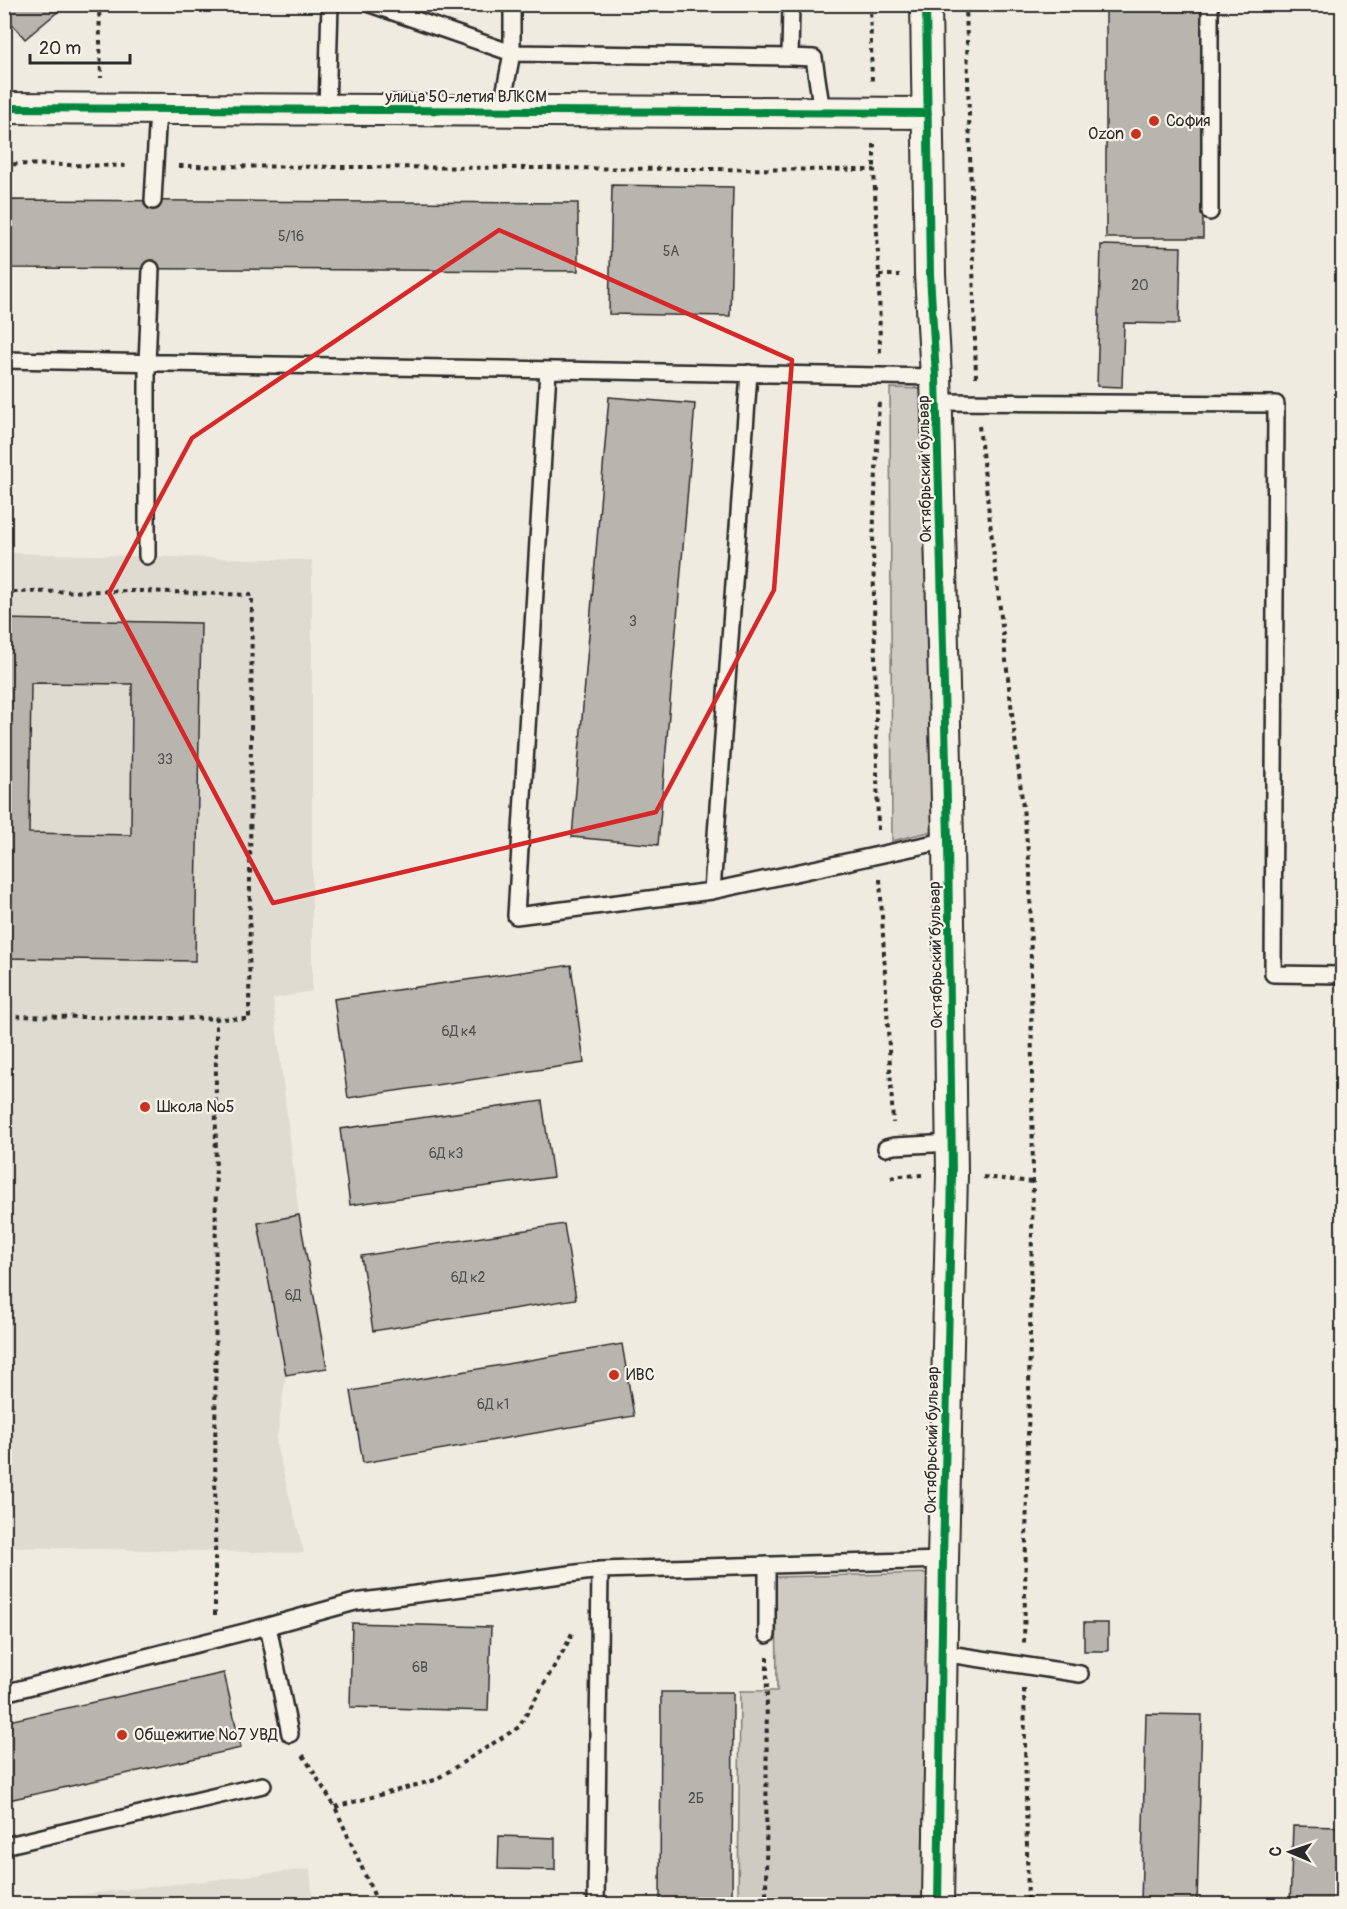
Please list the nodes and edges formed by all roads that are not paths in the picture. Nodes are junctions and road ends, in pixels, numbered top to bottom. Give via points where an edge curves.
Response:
1 (330, 4) edge
2 (370, 4) edge
3 (512, 4) edge
4 (791, 4) edge
5 (926, 4) edge
6 (1210, 4) edge
7 (512, 53) junction
8 (790, 57) junction
9 (4, 108) edge
10 (158, 109) junction
11 (327, 110) junction
12 (501, 111) junction
13 (822, 112) junction
14 (928, 113) junction
15 (153, 201) dead end
16 (1210, 212) dead end
17 (151, 269) dead end
18 (4, 360) edge
19 (147, 363) junction
20 (548, 370) junction
21 (749, 373) junction
22 (936, 389) junction
23 (147, 556) dead end
24 (948, 840) junction
25 (712, 891) junction
26 (1342, 975) edge
27 (952, 1143) junction
28 (890, 1147) road end
29 (943, 1560) junction
30 (767, 1565) junction
31 (600, 1570) junction
32 (268, 1626) junction
33 (767, 1635) road end
34 (942, 1653) junction
35 (1080, 1674) dead end
36 (4, 1693) edge
37 (290, 1734) road end
38 (263, 1785) dead end
39 (4, 1846) edge
40 (596, 1905) edge
41 (938, 1905) edge

1 - 11 lane
2 - 7 lane
3 - 7 lane
4 - 8 lane
5 - 14 street, Октябрьский бульвар
6 - 16 lane
7 - 8 lane
7 - 12 lane
8 - 13 lane via 814,58
9 - 10 street, улица 50-летия ВЛКСМ
10 - 11 street, улица 50-летия ВЛКСМ
10 - 15 lane
11 - 12 street, улица 50-летия ВЛКСМ
12 - 13 street, улица 50-летия ВЛКСМ
13 - 14 street, улица 50-летия ВЛКСМ
14 - 22 street, Октябрьский бульвар
17 - 19 lane
18 - 19 lane
19 - 20 lane
19 - 23 lane
20 - 21 lane
20 - 25 lane via 516,916
21 - 22 lane via 880,376
21 - 25 lane
22 - 24 street, Октябрьский бульвар
22 - 26 lane via 976,402 1276,404 1273,974
24 - 25 lane
24 - 27 street, Октябрьский бульвар
27 - 28 lane
27 - 29 street, Октябрьский бульвар
29 - 30 lane
29 - 34 street, Октябрьский бульвар
30 - 31 lane
30 - 33 lane
31 - 32 lane via 355,1602
31 - 40 lane
32 - 36 lane
32 - 37 lane
34 - 35 lane
34 - 41 street, Октябрьский бульвар
38 - 39 lane

